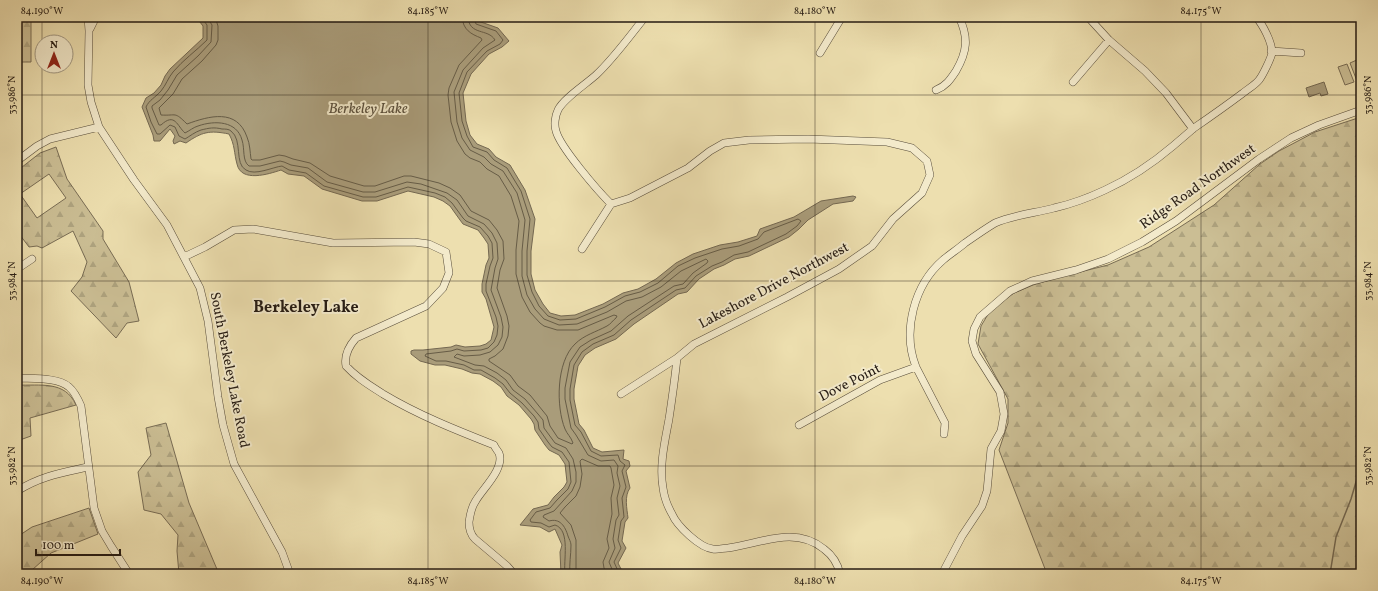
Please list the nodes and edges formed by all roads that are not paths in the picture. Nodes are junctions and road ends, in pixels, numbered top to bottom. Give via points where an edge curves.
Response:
1 (88, 17) edge
2 (96, 17) edge
3 (645, 17) edge
4 (842, 17) edge
5 (959, 17) edge
6 (1088, 17) edge
7 (1256, 17) edge
8 (1357, 17) edge
9 (1361, 21) edge
10 (89, 31) junction
11 (1109, 40) junction
12 (1271, 51) junction
13 (820, 53) dead end
14 (1302, 53) dead end
15 (1073, 82) dead end
16 (936, 90) dead end
17 (1361, 110) edge
18 (100, 126) junction
19 (1193, 129) junction
20 (17, 161) edge
21 (611, 204) junction
22 (582, 249) dead end
23 (184, 257) junction
24 (32, 258) dead end
25 (17, 269) edge
26 (677, 358) junction
27 (916, 367) junction
28 (17, 378) edge
29 (621, 394) dead end
30 (798, 425) dead end
31 (944, 434) dead end
32 (88, 467) junction
33 (17, 491) edge
34 (129, 574) edge
35 (290, 574) edge
36 (514, 574) edge
37 (840, 574) edge
38 (942, 574) edge

1 - 10 street, South Berkeley Lake Road
2 - 10 street
3 - 21 street via 596,76 560,107 555,121 556,133 563,146
4 - 13 street
5 - 16 street via 966,36 964,56 949,82
6 - 11 street
7 - 12 street via 1268,35
8 - 9 street
10 - 18 street, South Berkeley Lake Road via 88,85
11 - 15 street
11 - 19 street via 1166,93
12 - 14 street
12 - 19 street via 1267,66 1259,80
17 - 38 street, Ridge Road Northwest via 1291,138 1176,221 1142,242 1108,259 1076,270 1032,280 1010,291 980,317 972,341 976,354 1000,392 1004,414 1000,431 991,449 982,506 962,536
18 - 20 street via 50,139
18 - 23 street, South Berkeley Lake Road via 134,180 167,225
19 - 27 street via 1172,147 1107,190 1068,205 996,223 943,260 923,285 916,300 910,330 910,345
21 - 22 street
21 - 26 street, Lakeshore Drive Northwest via 630,198 688,168 724,143 808,139 887,142 912,148 927,162 930,175 922,193 893,219 872,246 839,270 694,344
23 - 35 street, South Berkeley Lake Road via 200,288 208,321 223,425 234,464 282,552
23 - 36 street via 234,230 253,229 333,243 414,242 429,244 446,252 450,273 443,288 426,306 356,338 350,345 346,366 356,377 400,404 494,445 499,453 498,469 475,502 470,513 469,527 471,535
24 - 25 street
26 - 29 street, Lakeshore Drive Northwest
26 - 37 street via 662,453 663,488 675,520 682,529 713,550 768,538 794,536 812,541 829,552
27 - 30 street, Dove Point via 880,380
27 - 31 street via 945,423
28 - 32 street via 61,382 75,393 81,406
32 - 33 street via 41,478
32 - 34 street via 96,517 110,546

